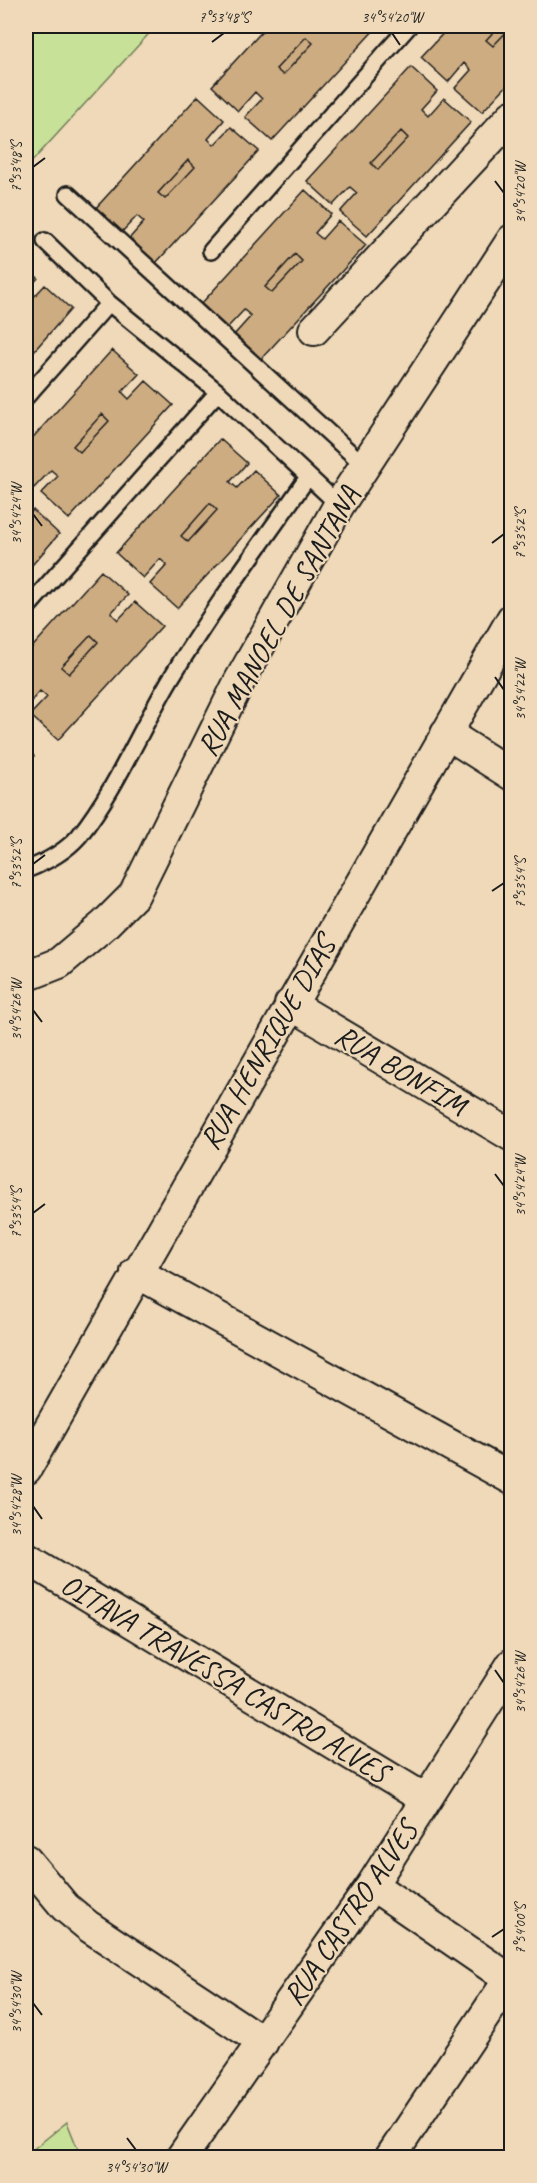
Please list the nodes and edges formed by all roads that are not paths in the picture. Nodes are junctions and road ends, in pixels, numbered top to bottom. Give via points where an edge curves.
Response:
1 (409, 26) edge
2 (512, 116) edge
3 (68, 194) dead end
4 (512, 240) edge
5 (45, 241) dead end
6 (211, 251) dead end
7 (109, 303) junction
8 (314, 330) dead end
9 (218, 392) junction
10 (26, 397) edge
11 (366, 467) junction
12 (308, 477) junction
13 (339, 505) junction
14 (26, 609) edge
15 (512, 619) edge
16 (446, 733) junction
17 (512, 775) edge
18 (26, 870) edge
19 (26, 976) edge
20 (290, 1004) junction
21 (512, 1136) edge
22 (136, 1272) junction
23 (26, 1469) edge
24 (512, 1479) edge
25 (26, 1558) edge
26 (512, 1664) edge
27 (425, 1799) junction
28 (26, 1860) edge
29 (372, 1885) junction
30 (511, 1978) edge
31 (263, 2042) junction
32 (182, 2157) edge
33 (390, 2157) edge

1 - 6 lane
2 - 8 street
3 - 11 lane
4 - 11 street, RUA MANOEL DE SANTANA
5 - 7 lane
7 - 9 lane
7 - 10 lane
9 - 12 lane
9 - 14 lane
11 - 13 street, RUA MANOEL DE SANTANA
12 - 13 lane
12 - 18 lane via 213,612 77,838 44,863
13 - 19 street, RUA MANOEL DE SANTANA via 239,682 134,895 59,963
15 - 16 street, RUA HENRIQUE DIAS
16 - 17 street
16 - 20 street, RUA HENRIQUE DIAS
20 - 21 street, RUA BONFIM
20 - 22 street, RUA HENRIQUE DIAS
22 - 23 street, RUA HENRIQUE DIAS
22 - 24 street
25 - 27 street, OITAVA TRAVESSA CASTRO ALVES
26 - 27 street, RUA CASTRO ALVES
27 - 29 street, RUA CASTRO ALVES
28 - 31 street via 65,1907 88,1926
29 - 30 street
29 - 31 street, RUA CASTRO ALVES
30 - 33 street
31 - 32 street, RUA CASTRO ALVES

